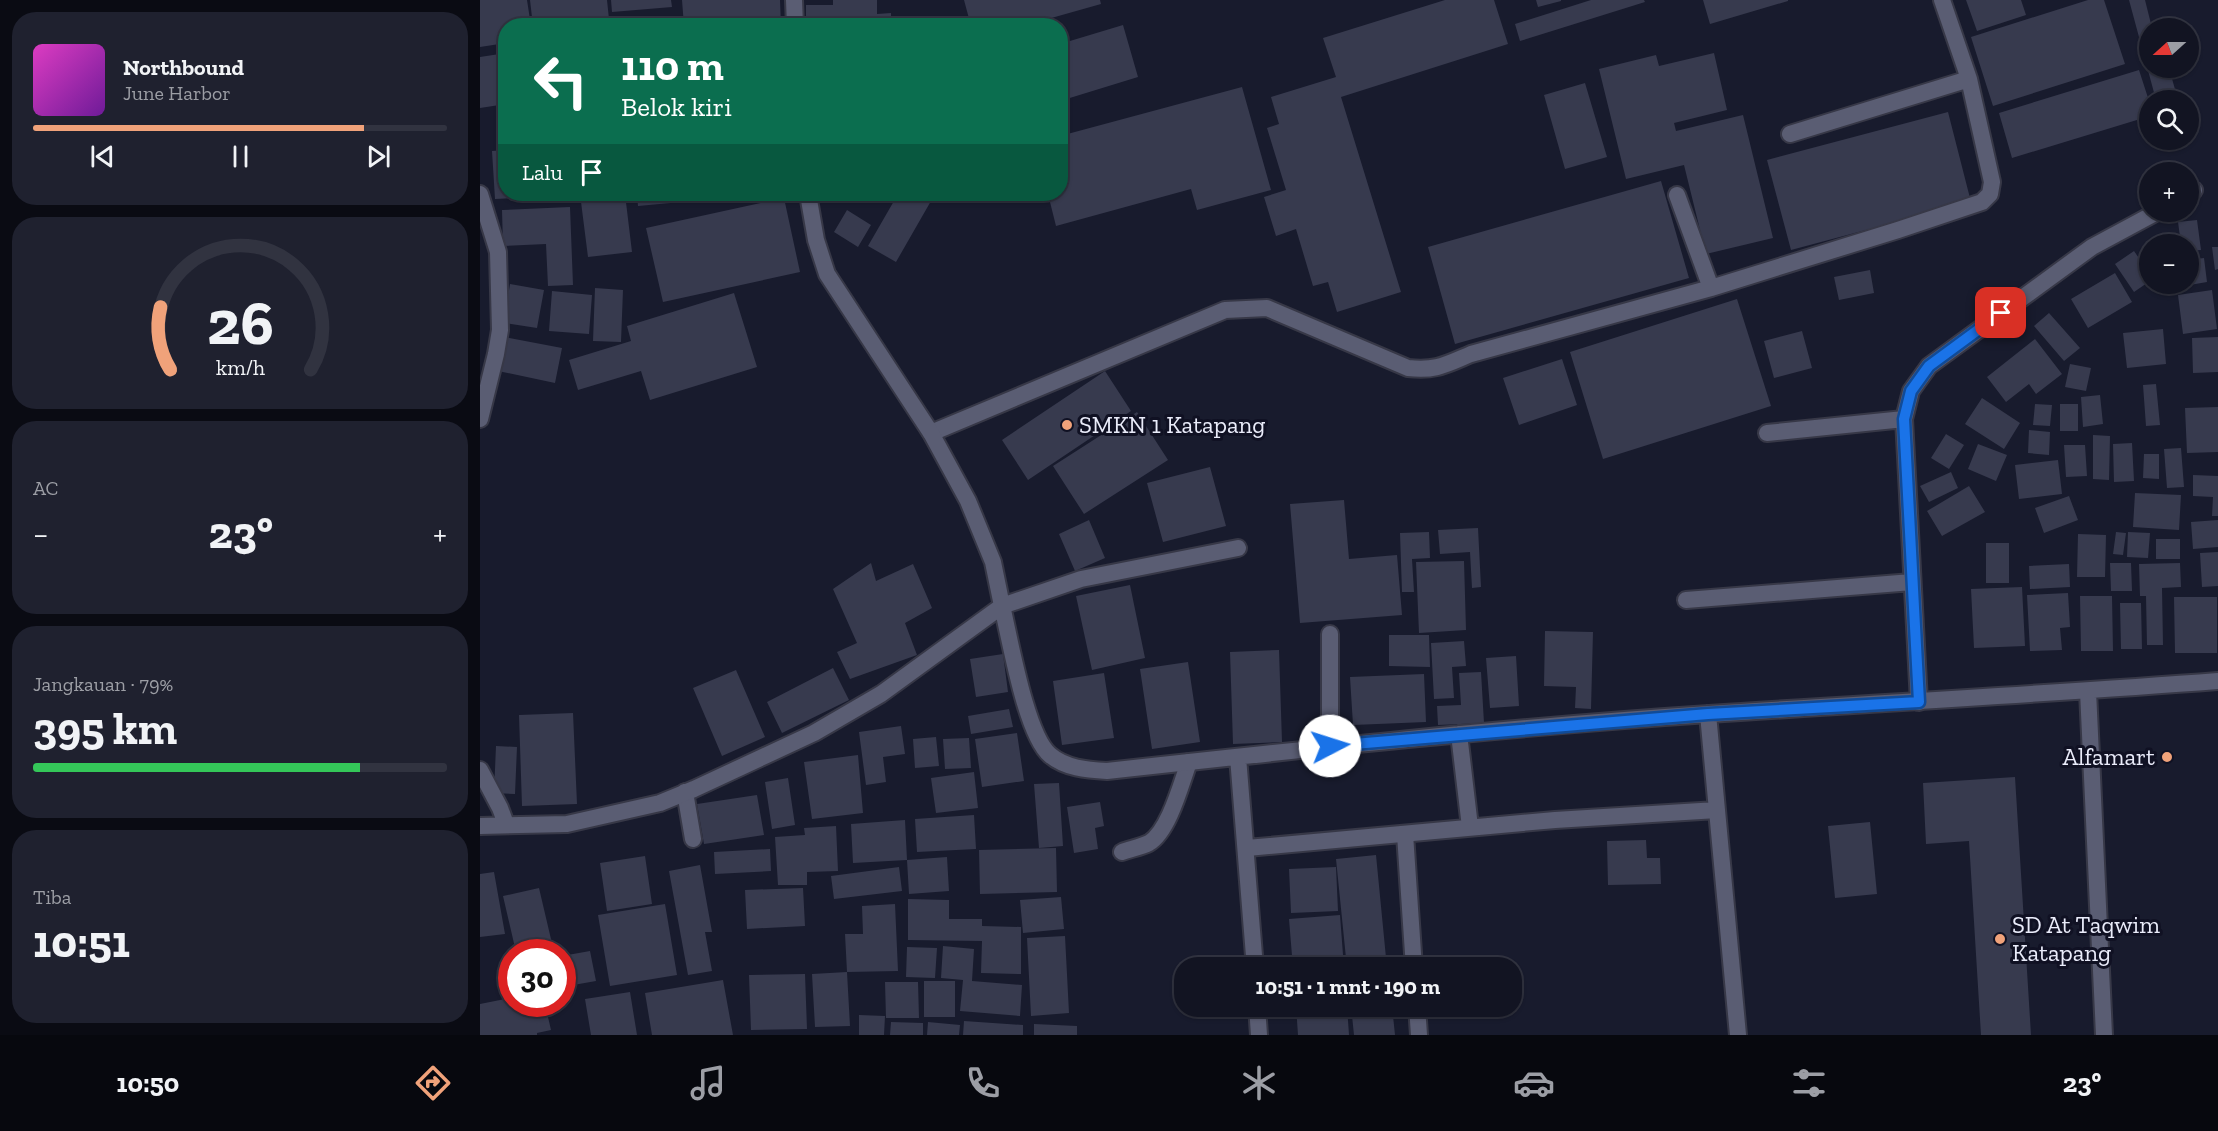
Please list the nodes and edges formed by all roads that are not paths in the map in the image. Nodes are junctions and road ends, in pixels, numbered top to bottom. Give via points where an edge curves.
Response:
1 (794, 0) edge
2 (1942, 0) edge
3 (795, 18) edge
4 (1969, 79) junction
5 (1790, 134) dead end
6 (480, 194) edge
7 (1677, 195) dead end
8 (809, 201) edge
9 (2139, 222) edge
10 (1711, 288) junction
11 (480, 419) edge
12 (1904, 419) junction
13 (931, 433) junction
14 (1767, 433) dead end
15 (1238, 548) dead end
16 (1912, 582) junction
17 (1686, 600) dead end
18 (1002, 606) junction
19 (1329, 634) dead end
20 (2218, 681) edge
21 (2088, 691) junction
22 (1919, 702) junction
23 (1708, 714) junction
24 (1459, 734) junction
25 (1330, 746) junction
26 (1238, 757) junction
27 (1189, 762) junction
28 (480, 770) edge
29 (685, 792) junction
30 (1717, 810) junction
31 (506, 824) junction
32 (480, 826) edge
33 (1470, 827) junction
34 (1405, 834) junction
35 (693, 839) dead end
36 (1247, 849) junction
37 (1122, 852) dead end
38 (1254, 957) edge
39 (1413, 957) edge
40 (1258, 1017) edge
41 (1418, 1017) edge
42 (1259, 1035) edge
43 (1419, 1035) edge
44 (1738, 1035) edge
45 (2104, 1035) edge

1 - 3 street
2 - 4 street
4 - 5 street
4 - 10 street via 1992,182 1990,194 1982,202
6 - 11 street via 498,252 500,330
7 - 10 street
8 - 13 street via 827,274
9 - 12 street via 2092,248 1929,366 1911,391
10 - 13 street via 1426,370 1407,368 1267,308 1225,310
12 - 14 street
12 - 16 street
13 - 18 street via 979,525 993,562
15 - 18 street via 1081,579
16 - 17 street
16 - 22 street
18 - 27 street via 1030,722 1050,755 1081,770
18 - 29 street via 881,694 814,733
19 - 25 street
20 - 21 street
21 - 22 street
21 - 45 street
22 - 23 street
23 - 24 street
23 - 30 street
24 - 25 street
24 - 33 street
25 - 26 street
26 - 27 street
26 - 36 street
27 - 37 street via 1160,832 1149,843
28 - 31 street
29 - 31 street via 660,803 567,824
29 - 35 street
30 - 33 street
30 - 44 street
31 - 32 street
33 - 34 street
34 - 36 street
34 - 39 street
36 - 38 street
40 - 42 street
41 - 43 street

